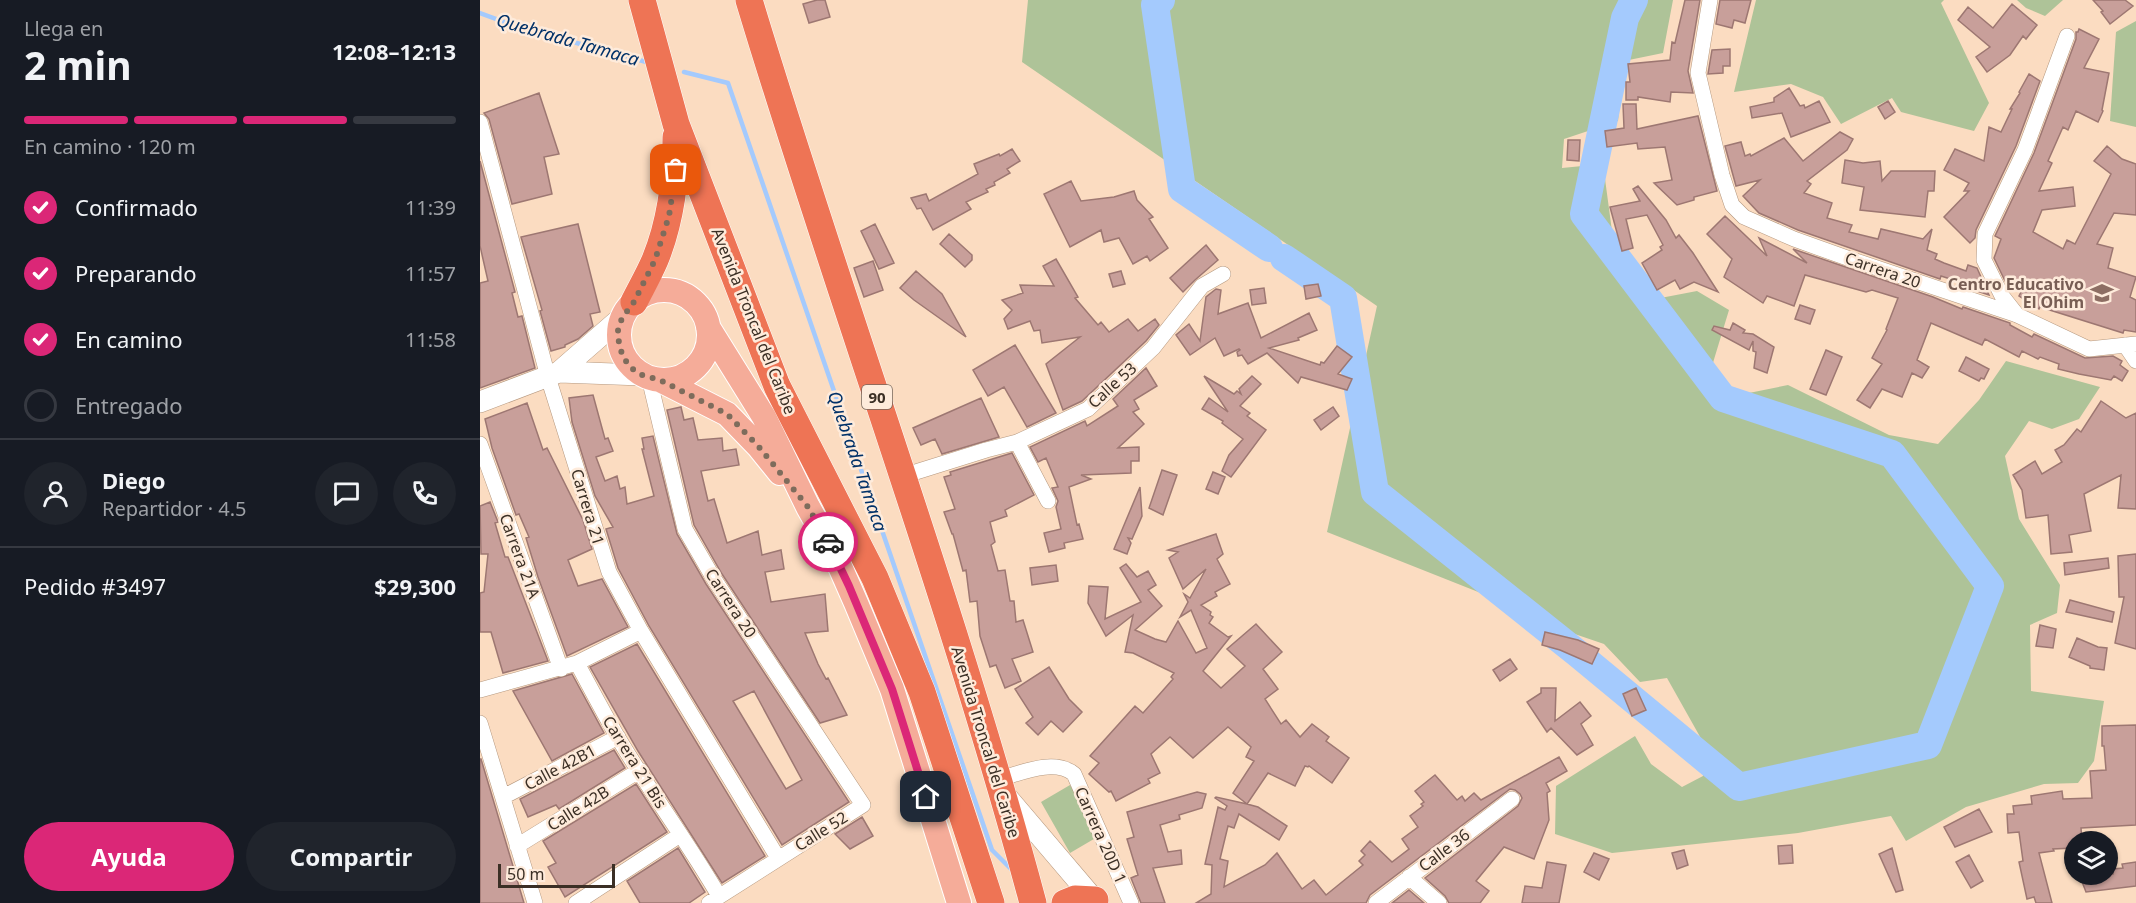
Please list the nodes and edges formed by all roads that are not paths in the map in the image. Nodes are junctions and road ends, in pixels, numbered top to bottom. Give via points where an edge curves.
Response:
1 (642, 0) edge
2 (749, 0) edge
3 (1710, 0) edge
4 (2067, 36) dead end
5 (480, 122) edge
6 (676, 124) junction
7 (1224, 274) dead end
8 (628, 310) junction
9 (2017, 315) junction
10 (708, 327) junction
11 (2130, 345) edge
12 (2136, 361) edge
13 (553, 375) junction
14 (651, 378) junction
15 (480, 402) edge
16 (1017, 442) junction
17 (480, 444) edge
18 (903, 476) junction
19 (1048, 501) dead end
20 (808, 507) junction
21 (641, 631) junction
22 (577, 663) junction
23 (561, 669) junction
24 (480, 690) edge
25 (480, 723) edge
26 (618, 737) junction
27 (640, 770) junction
28 (1001, 787) junction
29 (502, 798) junction
30 (1512, 799) dead end
31 (863, 806) joint
32 (680, 835) junction
33 (516, 846) junction
34 (778, 858) junction
35 (1409, 877) junction
36 (714, 899) edge
37 (1096, 902) edge
38 (535, 903) edge
39 (576, 903) edge
40 (959, 903) edge
41 (990, 903) edge
42 (1033, 903) edge
43 (1046, 903) edge
44 (1065, 903) edge
45 (1131, 903) edge
46 (1376, 903) edge
47 (1439, 903) edge

1 - 6 highway, Avenida Troncal del Caribe
2 - 18 highway, Avenida Troncal del Caribe / 90
3 - 9 street, Carrera 20 via 1698,73 1732,205 1744,217 1794,238
4 - 9 street via 2025,150 1985,234 1984,260 2002,296
5 - 13 street, Carrera 21
6 - 8 highway via 676,170 669,216 655,260
6 - 41 highway, Avenida Troncal del Caribe via 777,386 875,578 922,692
7 - 16 street, Calle 53 via 1202,286 1153,348 1088,409
8 - 10 main road via 644,295 667,290 698,306
8 - 13 street
8 - 14 main road via 618,330 623,357 631,368
9 - 11 street, Carrera 20 via 2089,349
10 - 14 main road via 709,341 697,366 674,379
10 - 20 main road via 764,417
11 - 12 street, Carrera 20
13 - 14 street
13 - 15 street
13 - 21 street, Carrera 21 via 609,572
14 - 20 main road via 727,414
14 - 31 street, Carrera 20 via 685,529
16 - 18 street, Calle 53
16 - 19 street
17 - 23 street, Carrera 21A
18 - 28 highway, Avenida Troncal del Caribe / 90
20 - 40 main road via 834,553 892,689
21 - 22 street
21 - 34 street, Carrera 21
22 - 23 street
22 - 26 street, Carrera 21 Bis
23 - 24 street
25 - 29 street
26 - 27 street, Carrera 21 Bis
26 - 29 street, Calle 42B1
27 - 32 street, Carrera 21 Bis
27 - 33 street, Calle 42B
28 - 37 street
28 - 42 highway, Avenida Troncal del Caribe / 90
28 - 43 highway
28 - 45 street, Carrera 20D 1 via 1051,768 1067,769 1074,774
29 - 33 street
30 - 35 street, Calle 36
31 - 34 street, Calle 52
32 - 36 street, Carrera 21 Bis via 698,859
32 - 39 street
33 - 38 street
34 - 36 street, Calle 52
35 - 46 street, Calle 36
35 - 47 street
37 - 44 highway

